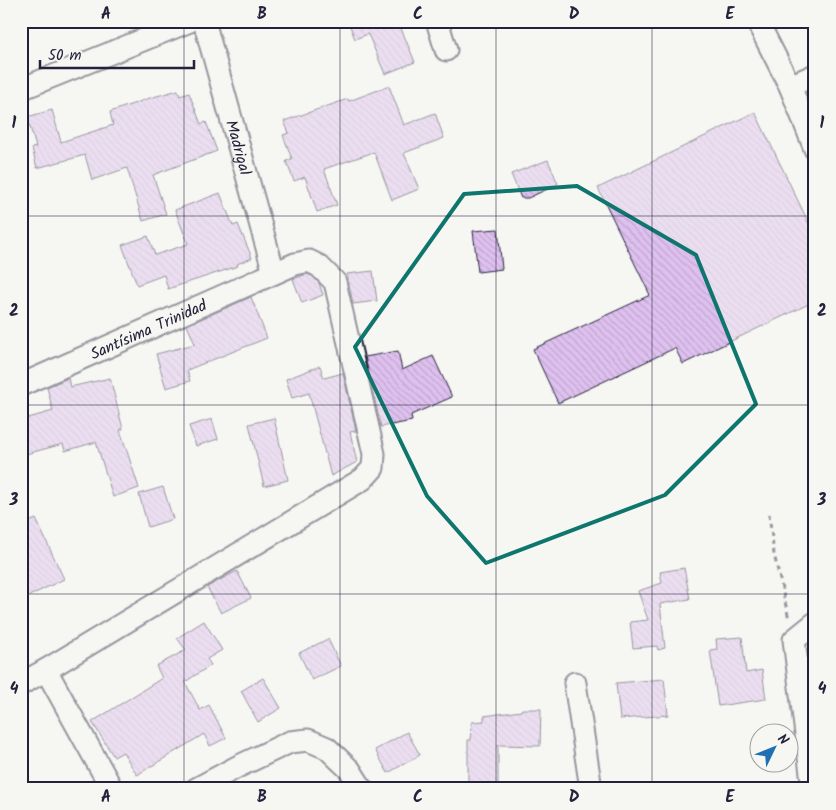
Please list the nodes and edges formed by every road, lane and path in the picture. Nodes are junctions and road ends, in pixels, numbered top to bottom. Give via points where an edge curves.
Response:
1 (190, 21) edge
2 (204, 21) edge
3 (437, 21) edge
4 (757, 21) edge
5 (446, 50) dead end
6 (815, 76) edge
7 (790, 86) junction
8 (21, 89) edge
9 (814, 143) edge
10 (274, 273) junction
11 (21, 385) edge
12 (769, 514) dead end
13 (815, 623) edge
14 (794, 640) junction
15 (46, 670) junction
16 (575, 683) dead end
17 (21, 684) edge
18 (112, 789) edge
19 (196, 789) edge
20 (362, 789) edge
21 (591, 789) edge
22 (813, 789) edge

1 - 8 street
2 - 10 street, Madrigal
3 - 5 street
4 - 7 street
6 - 7 street
7 - 9 street
10 - 11 street, Santísima Trinidad
10 - 15 street, Santísima Trinidad via 309,261 335,282 374,454 373,468 363,478
12 - 14 path via 774,554
13 - 14 street
14 - 22 street
15 - 17 street
15 - 18 street
16 - 21 street
19 - 20 street via 290,742 308,740 327,748 350,770

